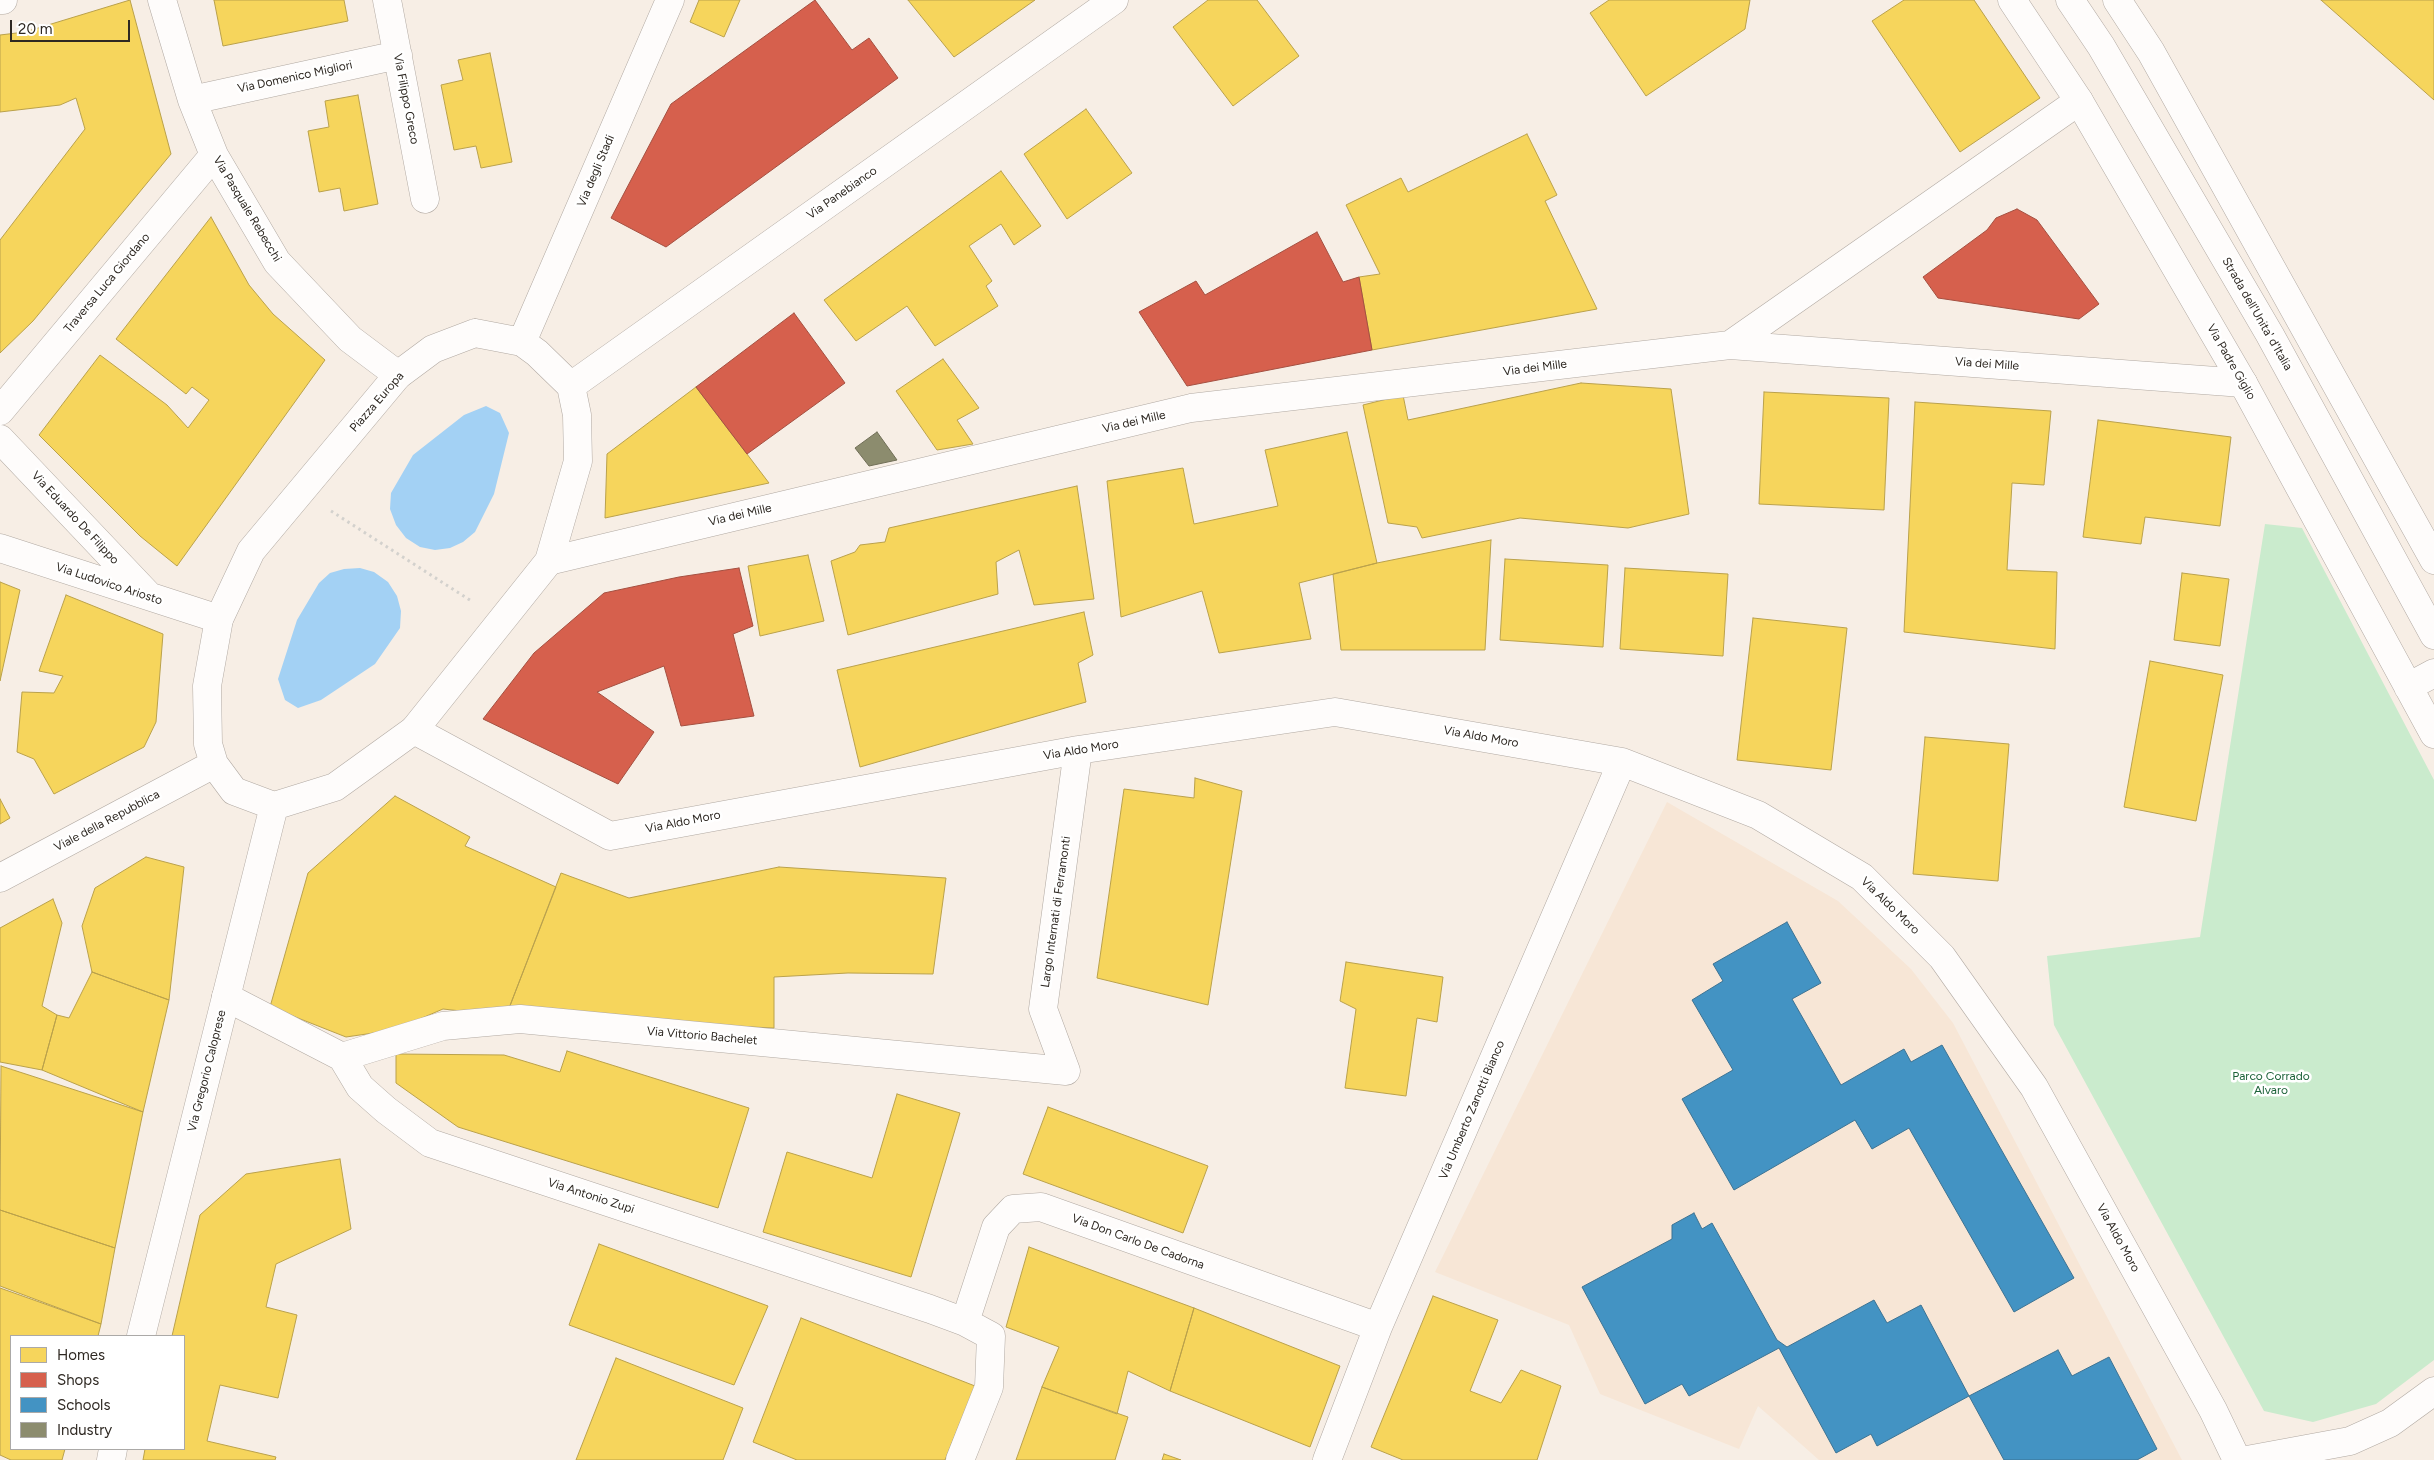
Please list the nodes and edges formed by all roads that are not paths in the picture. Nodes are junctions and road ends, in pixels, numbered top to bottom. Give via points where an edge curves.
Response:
1 (162, 0) edge
2 (386, 0) edge
3 (670, 0) edge
4 (1114, 0) edge
5 (2012, 0) edge
6 (2070, 0) edge
7 (2117, 0) edge
8 (398, 55) junction
9 (192, 100) junction
10 (2080, 101) junction
11 (214, 155) junction
12 (425, 199) dead end
13 (522, 342) junction
14 (1730, 345) junction
15 (398, 375) junction
16 (2243, 383) junction
17 (571, 386) junction
18 (0, 411) edge
19 (0, 439) edge
20 (0, 548) edge
21 (549, 560) junction
22 (2434, 560) edge
23 (151, 598) junction
24 (219, 619) junction
25 (2434, 635) edge
26 (2434, 673) edge
27 (2408, 687) junction
28 (414, 730) junction
29 (2434, 734) edge
30 (1078, 750) junction
31 (1622, 762) junction
32 (214, 764) junction
33 (274, 806) junction
34 (0, 878) edge
35 (226, 997) junction
36 (342, 1057) junction
37 (1066, 1071) joint
38 (965, 1322) junction
39 (1378, 1327) junction
40 (141, 1335) edge
41 (2434, 1391) edge
42 (960, 1460) edge
43 (1327, 1460) edge
44 (2237, 1460) edge
45 (2247, 1460) edge

1 - 9 street, Via Pasquale Rebecchi
2 - 8 street, Via Filippo Greco
3 - 13 street, Via degli Stadi
4 - 17 street, Via Panebianco
5 - 10 street, Via Padre Giglio
6 - 25 street, Strada dell'Unita' d'Italia via 2101,46 2270,335
7 - 22 street via 2151,52
8 - 9 street, Via Domenico Migliori
8 - 12 street, Via Filippo Greco
9 - 11 street, Via Pasquale Rebecchi
10 - 14 street, Via dei Mille
10 - 16 street, Via Padre Giglio
11 - 15 street, Via Pasquale Rebecchi via 277,262 350,339
11 - 18 street, Traversa Luca Giordano
13 - 15 street, Piazza Europa via 475,333 433,349
13 - 17 street, Piazza Europa
14 - 16 street, Via dei Mille
14 - 21 street, Via dei Mille via 1191,408
15 - 24 street, Piazza Europa via 251,551
16 - 27 street, Via Padre Giglio
17 - 21 street via 577,416 578,461
19 - 23 street, Via Eduardo De Filippo
20 - 23 street, Via Ludovico Ariosto
21 - 28 street
23 - 24 street, Via Ludovico Ariosto
24 - 32 street, Piazza Europa via 207,686 208,744
26 - 27 street
27 - 29 street, Via Padre Giglio
28 - 30 street, Via Aldo Moro via 610,836
28 - 33 street via 335,787
30 - 31 street, Via Aldo Moro via 1335,712
30 - 37 street, Largo Internati di Ferramonti via 1043,1010
31 - 39 street, Via Umberto Zanotti Bianco
31 - 44 street, Via Aldo Moro via 1758,815 1862,877 1942,957 2034,1087 2213,1410
32 - 33 street, Piazza Europa via 234,791
32 - 34 street, Viale della Repubblica
33 - 35 street, Via Gregorio Caloprese
35 - 36 street
35 - 40 street, Via Gregorio Caloprese
36 - 37 street, Via Vittorio Bachelet via 443,1026 520,1019
36 - 38 street, Via Antonio Zupi via 360,1087 430,1143
38 - 39 street, Via Don Carlo De Cadorna via 996,1227 1013,1209 1041,1207
38 - 42 street, Via Antonio Zupi via 991,1336 989,1387
39 - 43 street, Via Umberto Zanotti Bianco
41 - 45 street via 2390,1423 2350,1441

